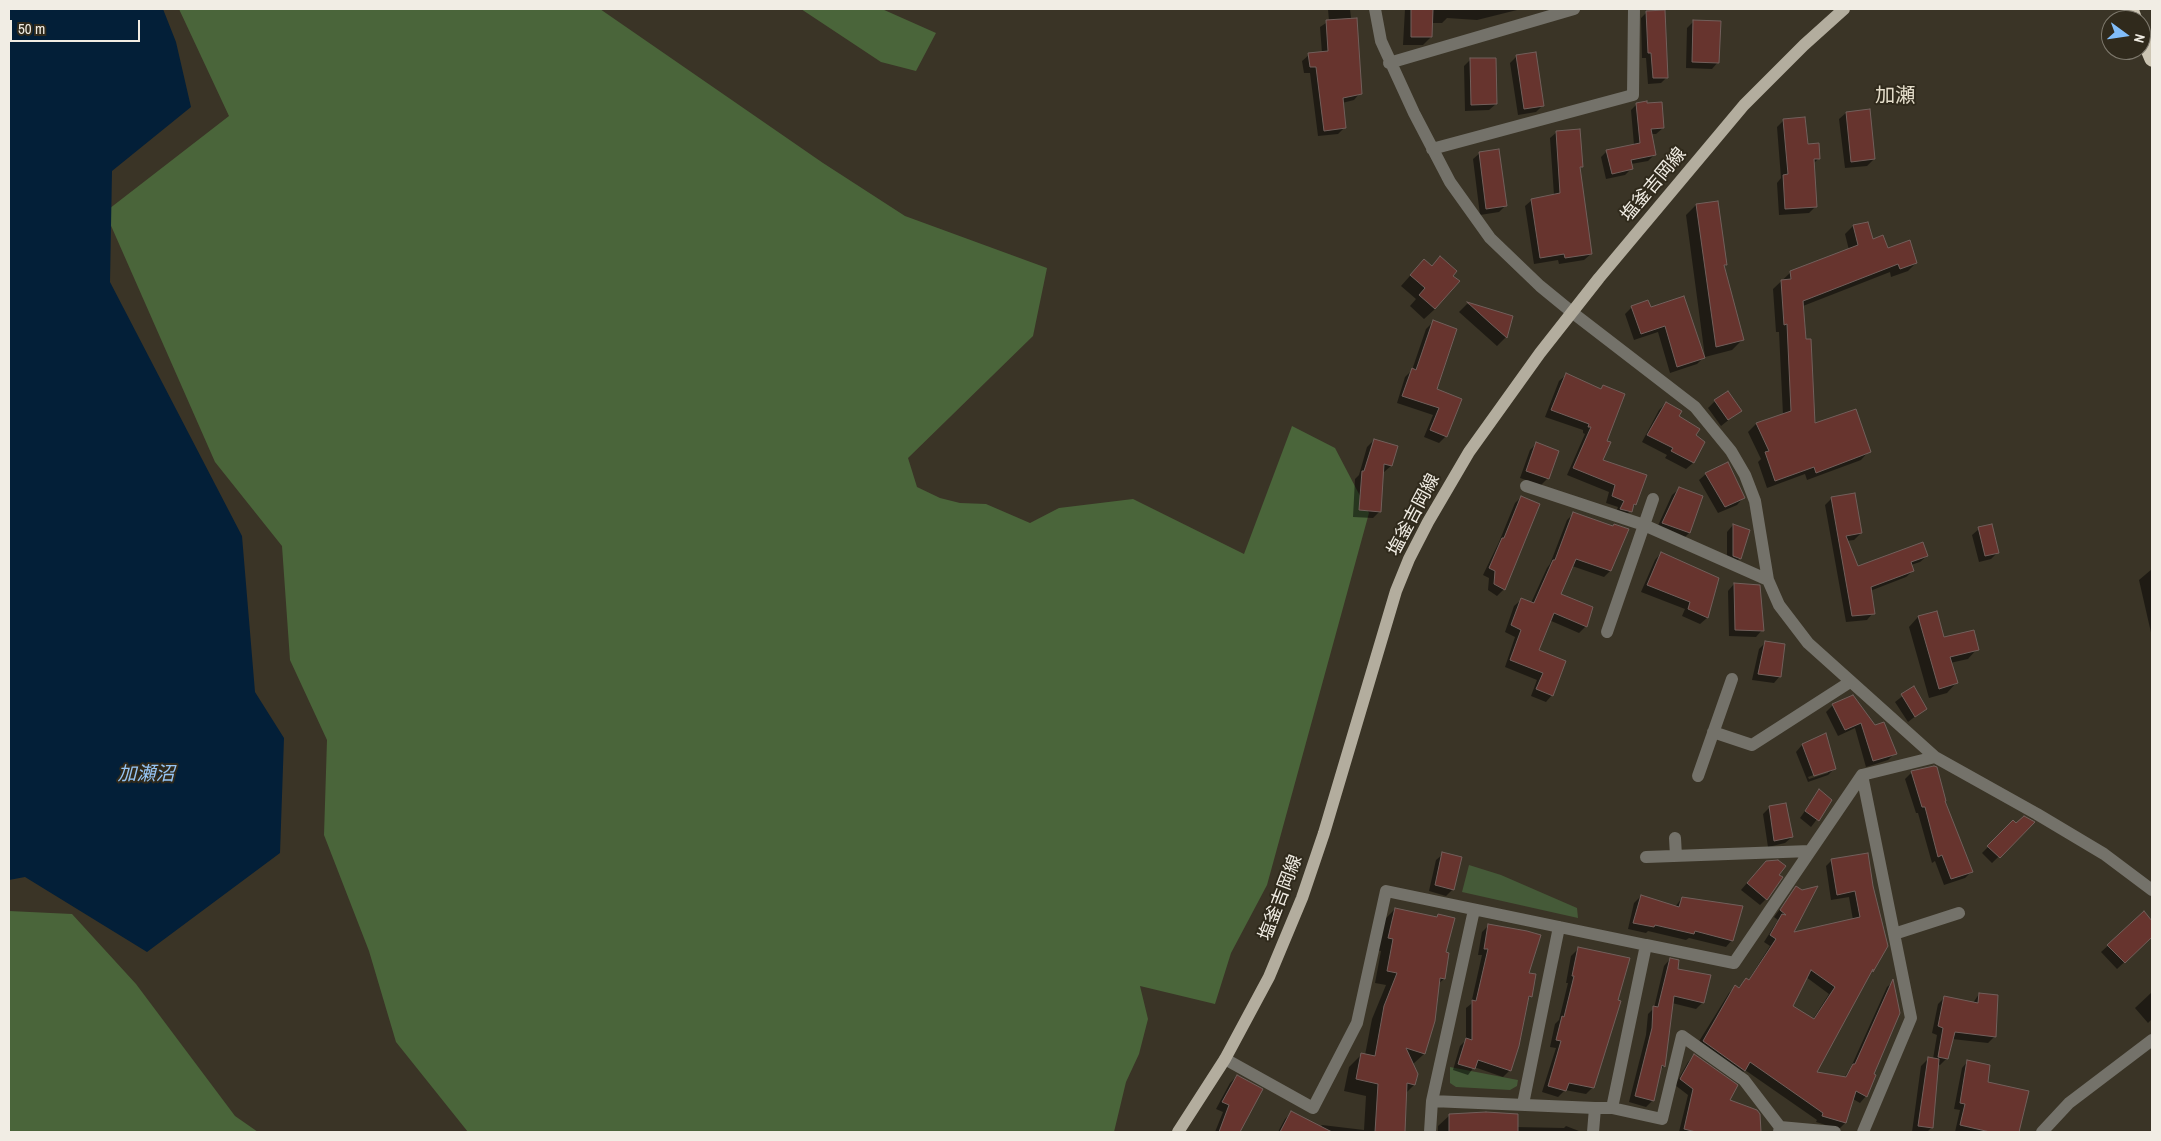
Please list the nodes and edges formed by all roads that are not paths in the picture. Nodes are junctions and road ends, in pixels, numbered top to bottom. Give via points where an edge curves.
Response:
1 (1375, 9) edge
2 (1574, 9) edge
3 (1634, 9) edge
4 (1844, 9) edge
5 (1389, 62) junction
6 (1432, 149) junction
7 (1573, 313) junction
8 (1526, 486) dead end
9 (1654, 499) dead end
10 (1644, 525) junction
11 (1768, 580) junction
12 (1607, 632) dead end
13 (1732, 679) dead end
14 (1850, 682) junction
15 (1713, 732) junction
16 (1935, 757) junction
17 (1862, 775) junction
18 (1698, 776) dead end
19 (1676, 838) dead end
20 (1810, 851) junction
21 (1676, 856) junction
22 (1646, 857) dead end
23 (2152, 890) edge
24 (1474, 910) junction
25 (1959, 913) dead end
26 (1559, 927) junction
27 (1894, 934) junction
28 (1646, 945) junction
29 (2152, 1040) edge
30 (1225, 1059) junction
31 (1432, 1101) junction
32 (1523, 1104) junction
33 (1595, 1108) junction
34 (1612, 1108) junction
35 (1780, 1130) edge
36 (1178, 1132) edge
37 (1430, 1132) edge
38 (1593, 1132) edge
39 (1829, 1132) edge
40 (1835, 1132) edge
41 (1863, 1132) edge
42 (2042, 1132) edge

1 - 5 street
2 - 5 street
3 - 6 street via 1633,95
4 - 7 main road, 塩釜吉岡線 via 1744,105
5 - 6 street
6 - 7 street via 1450,182 1490,238
7 - 11 street via 1695,407 1731,451 1755,501
7 - 30 main road, 塩釜吉岡線 via 1469,452 1409,559 1385,624 1302,898 1268,977
8 - 10 street
9 - 10 street
10 - 11 street
10 - 12 street
11 - 14 street via 1779,605 1808,643
13 - 15 street
14 - 15 street via 1752,745
14 - 16 street
15 - 18 street
16 - 17 street
16 - 23 street via 2104,854
17 - 20 street
17 - 27 street
19 - 21 street
20 - 21 street
20 - 28 street via 1734,962
21 - 22 street
24 - 26 street
24 - 30 street via 1386,891 1358,1022 1313,1108
24 - 31 street
25 - 27 street
26 - 28 street
26 - 32 street
27 - 41 street via 1911,1018
28 - 34 street
29 - 42 street via 2069,1103
30 - 36 main road, 塩釜吉岡線
31 - 32 street
31 - 37 street
32 - 33 street
33 - 34 street
33 - 38 street
34 - 35 street via 1662,1119 1682,1036 1744,1080
35 - 39 street
39 - 40 street

